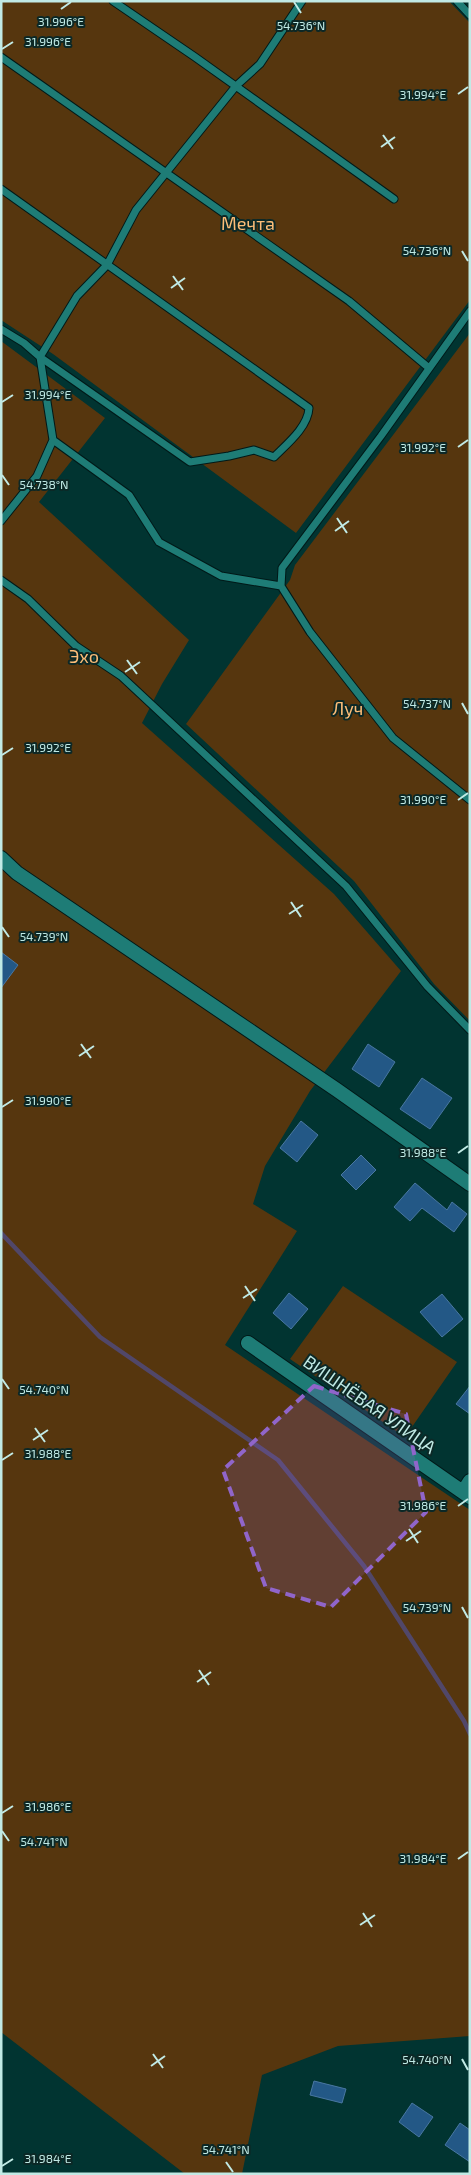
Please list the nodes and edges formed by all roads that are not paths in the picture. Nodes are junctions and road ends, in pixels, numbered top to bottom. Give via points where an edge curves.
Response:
1 (113, 1) edge
2 (302, 1) edge
3 (457, 1) edge
4 (470, 15) edge
5 (1, 56) edge
6 (236, 86) junction
7 (166, 174) junction
8 (1, 189) edge
9 (394, 199) dead end
10 (107, 265) junction
11 (470, 311) edge
12 (1, 329) edge
13 (40, 357) junction
14 (430, 368) junction
15 (53, 440) junction
16 (1, 521) edge
17 (1, 580) edge
18 (281, 586) junction
19 (470, 800) edge
20 (1, 858) edge
21 (470, 1030) edge
22 (470, 1184) edge
23 (248, 1343) dead end
24 (467, 1490) edge

1 - 6 lane
2 - 6 lane via 260,64
3 - 4 lane
5 - 7 lane
6 - 7 lane
6 - 9 lane
7 - 10 lane via 136,210
7 - 14 lane via 349,302
8 - 10 lane
10 - 13 lane via 77,296
10 - 13 lane via 309,408 308,416 293,438 274,457 254,450 190,462
11 - 14 lane
12 - 13 lane via 24,342
13 - 15 lane
14 - 18 lane via 282,568
15 - 16 lane via 37,476
15 - 18 lane via 129,495 159,542 221,576
17 - 21 lane via 28,599 76,646 121,676 346,886 427,986
18 - 19 lane via 310,632 393,738
20 - 22 street via 17,873
23 - 24 street, ВИШНЁВАЯ УЛИЦА

